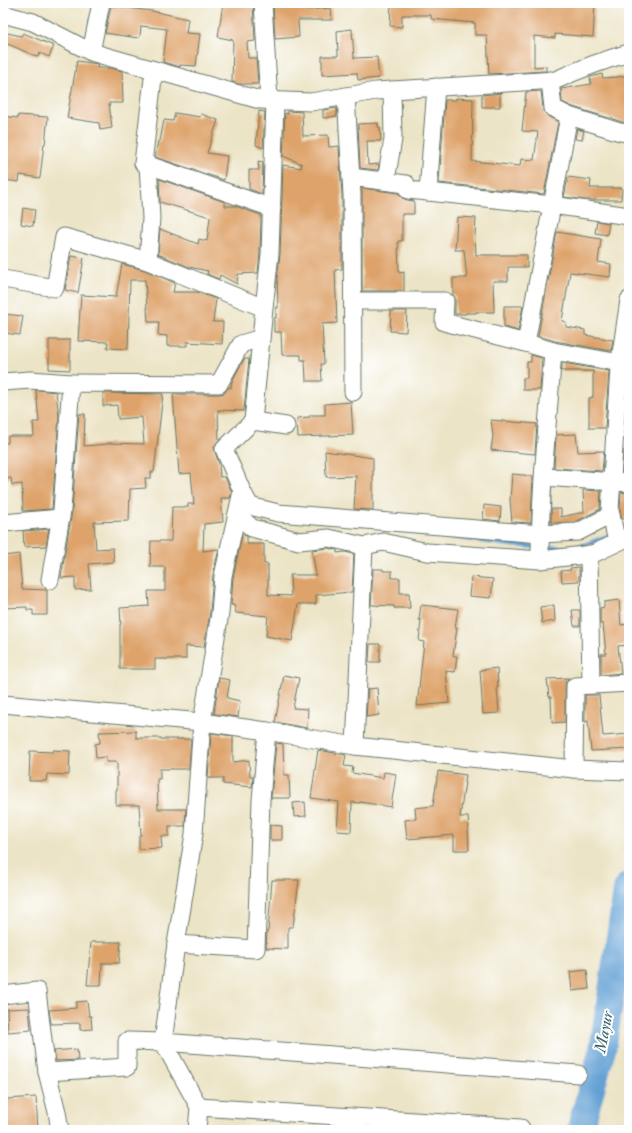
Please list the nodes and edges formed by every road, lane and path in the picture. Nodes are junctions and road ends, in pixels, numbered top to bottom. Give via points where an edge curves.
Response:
1 (101, 3) edge
2 (263, 3) edge
3 (3, 14) edge
4 (91, 52) junction
5 (629, 53) edge
6 (154, 70) junction
7 (550, 80) junction
8 (436, 87) junction
9 (392, 90) junction
10 (346, 96) junction
11 (272, 101) junction
12 (569, 116) junction
13 (629, 133) edge
14 (148, 164) junction
15 (351, 177) junction
16 (386, 181) junction
17 (428, 192) junction
18 (552, 205) junction
19 (272, 208) junction
20 (629, 216) edge
21 (148, 261) junction
22 (3, 279) edge
23 (353, 301) junction
24 (629, 305) edge
25 (264, 308) junction
26 (261, 338) junction
27 (526, 344) junction
28 (553, 351) junction
29 (620, 363) junction
30 (3, 382) edge
31 (71, 383) junction
32 (624, 384) edge
33 (353, 392) dead end
34 (253, 420) junction
35 (286, 426) dead end
36 (544, 477) junction
37 (612, 483) junction
38 (629, 484) edge
39 (242, 491) junction
40 (237, 514) junction
41 (60, 518) junction
42 (611, 518) junction
43 (3, 523) edge
44 (540, 536) junction
45 (623, 539) edge
46 (364, 546) junction
47 (589, 554) junction
48 (540, 560) junction
49 (50, 580) dead end
50 (629, 683) edge
51 (591, 685) junction
52 (3, 704) edge
53 (202, 722) junction
54 (267, 731) junction
55 (355, 746) junction
56 (574, 769) junction
57 (629, 771) edge
58 (176, 944) junction
59 (3, 995) edge
60 (163, 1042) junction
61 (47, 1072) junction
62 (578, 1074) dead end
63 (199, 1107) junction
64 (521, 1128) dead end
65 (60, 1130) edge
66 (197, 1130) edge

1 - 4 street
2 - 11 street
3 - 4 street via 33,22
4 - 6 street
5 - 7 street
6 - 11 street via 260,100
6 - 14 street via 143,163
7 - 8 street
7 - 12 street via 553,108
8 - 9 street
8 - 17 street
9 - 10 street
9 - 16 street via 393,139
10 - 11 street via 311,102
10 - 15 street
11 - 19 street
12 - 13 street
12 - 18 street
14 - 19 street
14 - 21 street via 151,218
15 - 16 street
15 - 23 street
16 - 17 street via 406,184 408,190
17 - 18 street
18 - 20 street
18 - 27 street
19 - 25 street
21 - 22 street via 64,237 55,288
21 - 25 street
23 - 27 street via 445,301 444,322
23 - 33 street
24 - 29 street
25 - 26 street
26 - 31 street via 241,344 219,384
26 - 34 street
27 - 28 street
28 - 29 street
28 - 36 street
29 - 32 street
30 - 31 street via 30,380
31 - 41 street
32 - 37 street
34 - 35 street
34 - 39 street via 224,449
36 - 37 street
36 - 44 street
37 - 38 street
37 - 42 street
39 - 40 street
39 - 44 street via 250,506 278,513
40 - 46 street via 252,528 299,541 329,538
40 - 53 street via 223,576 220,613
41 - 43 street
41 - 49 street
42 - 44 street via 578,532
42 - 45 street
44 - 48 street
45 - 47 street
46 - 48 street via 383,542 428,552
46 - 55 street
47 - 48 street
47 - 51 street
50 - 51 street
51 - 56 street via 575,686
52 - 53 street
53 - 54 street
53 - 58 street via 194,834
54 - 55 street
54 - 58 street via 261,800 256,949
55 - 56 street
56 - 57 street
58 - 60 street
59 - 61 street via 37,991
60 - 61 street via 126,1041 127,1067
60 - 62 street
60 - 63 street
61 - 65 street
63 - 64 street
63 - 66 street

